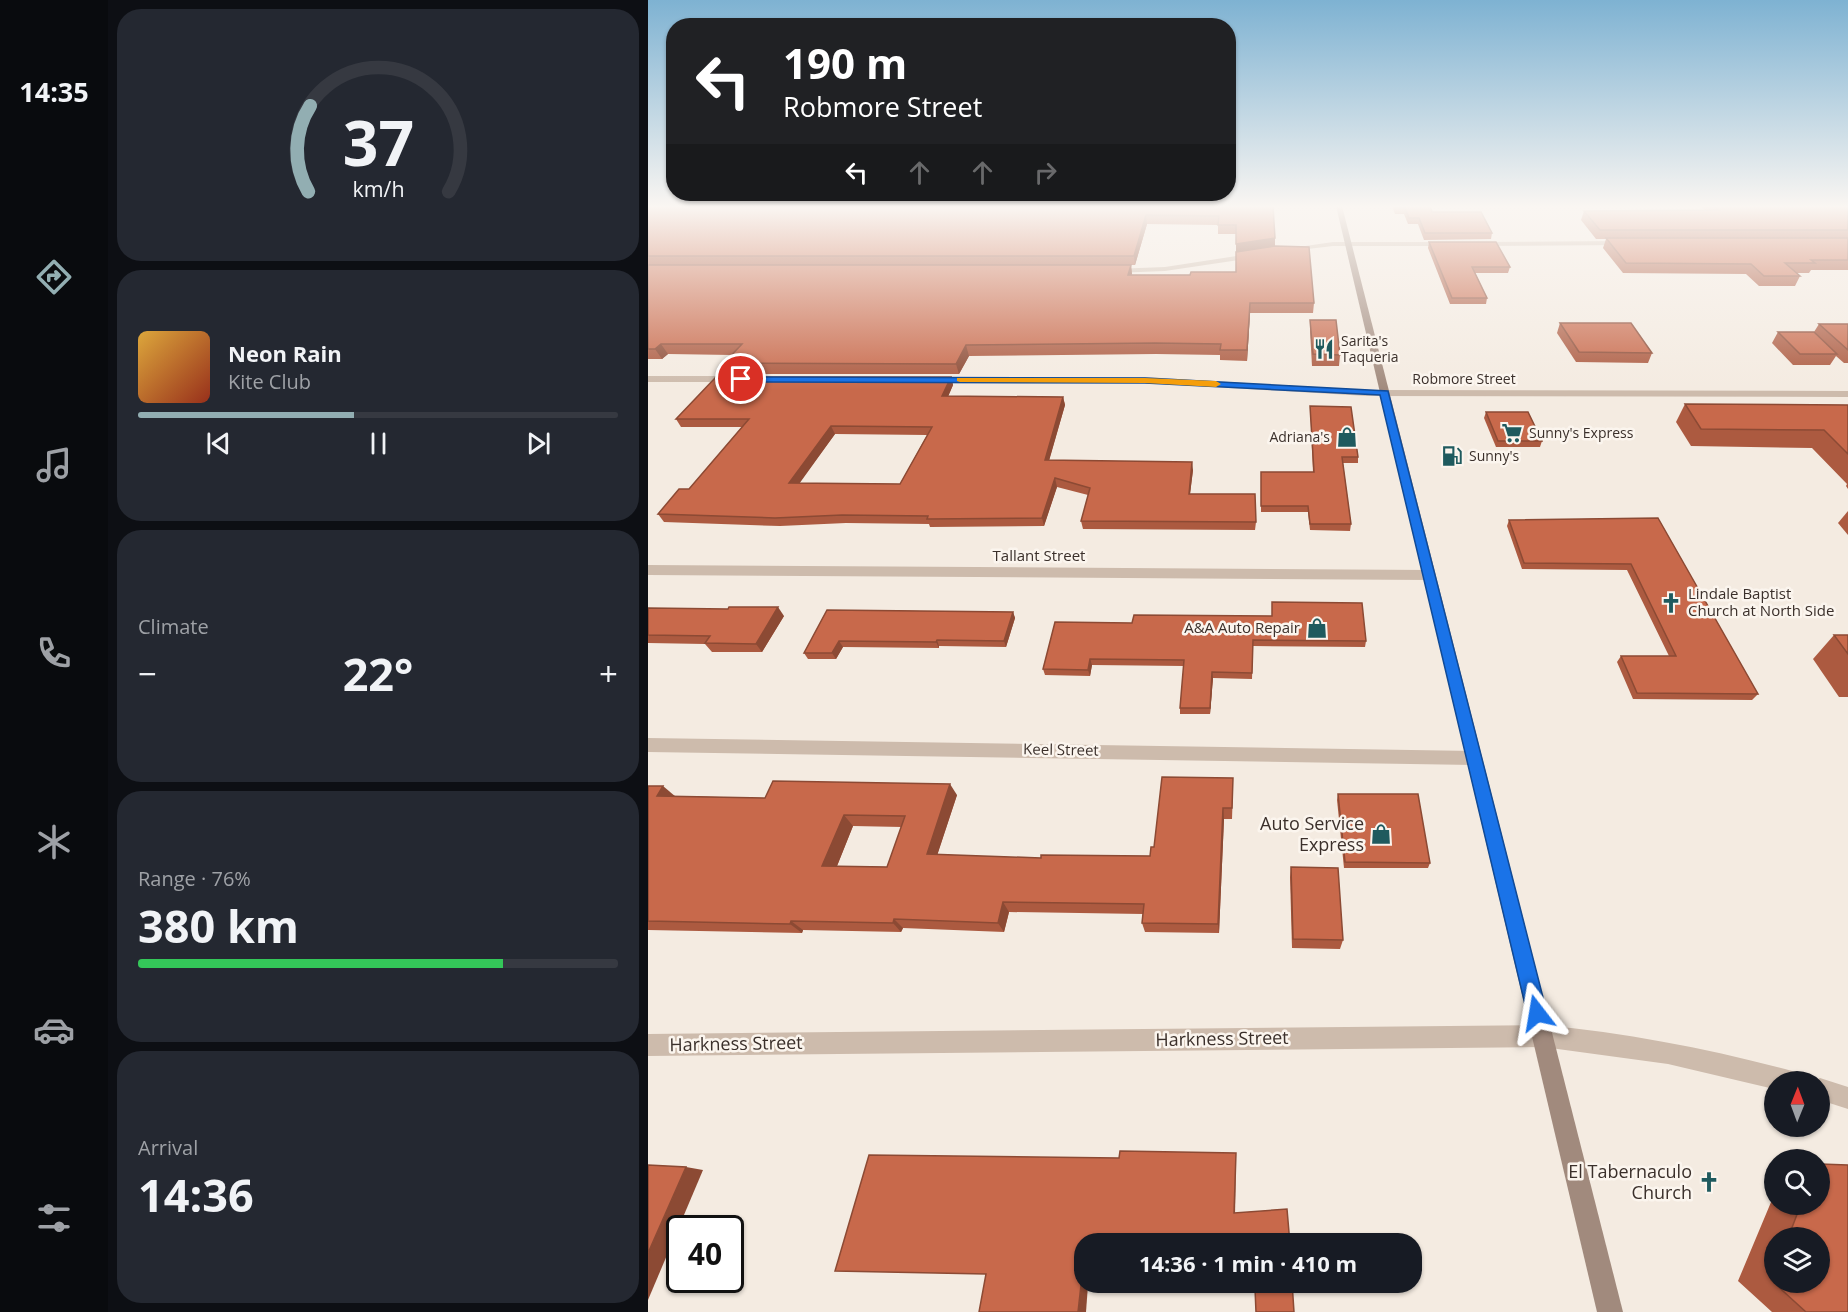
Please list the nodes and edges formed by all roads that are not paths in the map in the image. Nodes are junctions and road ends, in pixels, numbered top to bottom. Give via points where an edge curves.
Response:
1 (1176, 267) edge
2 (1354, 267) edge
3 (1101, 271) edge
4 (648, 379) edge
5 (741, 379) edge
6 (916, 380) edge
7 (1384, 393) junction
8 (1848, 394) edge
9 (648, 570) edge
10 (1429, 575) junction
11 (648, 745) edge
12 (1474, 758) junction
13 (1543, 1036) junction
14 (648, 1045) edge
15 (1764, 1074) edge
16 (1830, 1092) edge
17 (1848, 1098) edge
18 (1610, 1312) edge

1 - 3 street
2 - 7 street
4 - 5 street
6 - 7 street, Robmore Street via 1145,381
7 - 8 street, Robmore Street
7 - 10 street
9 - 10 street, Tallant Street
10 - 12 street
11 - 12 street, Keel Street
12 - 13 street
13 - 14 street, Harkness Street
13 - 15 street, Harkness Street via 1631,1046
13 - 18 street
16 - 17 street

